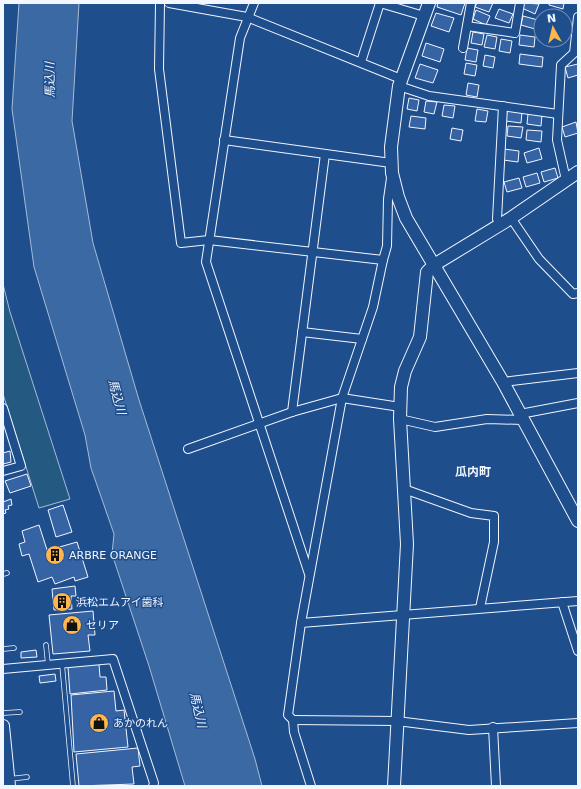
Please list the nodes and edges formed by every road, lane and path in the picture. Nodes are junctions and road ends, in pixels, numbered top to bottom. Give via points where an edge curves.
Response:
1 (160, 3) edge
2 (169, 3) edge
3 (254, 3) edge
4 (428, 3) edge
5 (471, 3) edge
6 (520, 3) edge
7 (248, 16) junction
8 (424, 16) junction
9 (578, 17) edge
10 (467, 26) junction
11 (463, 48) dead end
12 (361, 62) junction
13 (400, 82) junction
14 (503, 106) junction
15 (558, 114) junction
16 (224, 140) junction
17 (325, 154) junction
18 (392, 168) junction
19 (578, 172) edge
20 (566, 180) junction
21 (506, 221) junction
22 (209, 240) junction
23 (313, 252) junction
24 (383, 260) junction
25 (434, 265) junction
26 (578, 293) edge
27 (302, 332) junction
28 (362, 339) junction
29 (578, 373) edge
30 (503, 382) junction
31 (342, 398) junction
32 (578, 403) edge
33 (3, 408) edge
34 (292, 412) junction
35 (400, 413) junction
36 (521, 417) junction
37 (259, 424) junction
38 (188, 449) dead end
39 (3, 471) edge
40 (404, 489) junction
41 (578, 521) edge
42 (310, 574) junction
43 (578, 601) edge
44 (562, 602) junction
45 (480, 608) junction
46 (402, 614) junction
47 (301, 622) junction
48 (46, 645) dead end
49 (14, 648) dead end
50 (3, 649) edge
51 (578, 651) edge
52 (62, 664) junction
53 (48, 665) junction
54 (3, 669) edge
55 (20, 712) dead end
56 (3, 713) edge
57 (293, 720) junction
58 (397, 720) junction
59 (578, 723) edge
60 (3, 726) edge
61 (493, 727) junction
62 (4, 749) edge
63 (26, 777) dead end
64 (8, 783) edge
65 (73, 786) edge
66 (153, 786) edge
67 (310, 786) edge
68 (394, 786) edge
69 (496, 786) edge

1 - 22 street via 159,69 181,242
2 - 7 street
3 - 7 street
4 - 8 street
5 - 10 street
6 - 10 street via 515,33
7 - 12 street
7 - 16 street via 240,38
8 - 12 street via 380,3
8 - 13 street
9 - 15 street via 574,53 561,65
10 - 11 street
12 - 13 street
13 - 14 street via 429,96
13 - 18 street via 391,147
14 - 15 street
14 - 21 street via 497,219
15 - 20 street via 557,140
16 - 17 street
16 - 22 street
17 - 18 street
17 - 23 street
18 - 24 street via 388,199 387,246
18 - 25 street via 398,197 406,218
19 - 20 street
20 - 21 street
21 - 25 street
21 - 26 street via 573,294
22 - 23 street
22 - 37 street via 206,262
23 - 24 street
23 - 27 street
24 - 28 street via 373,307
25 - 30 street
25 - 35 street via 427,272 420,337 405,371 401,387
27 - 28 street
27 - 34 street
28 - 31 street
29 - 30 street
30 - 36 street
31 - 34 street
31 - 35 street
31 - 42 street
32 - 36 street
33 - 39 street via 21,466
34 - 37 street
35 - 36 street via 435,427
35 - 40 street
36 - 41 street
37 - 38 street
37 - 42 street
40 - 45 street via 471,513 494,516 494,542
40 - 46 street via 407,544
42 - 47 street
43 - 44 street
44 - 45 street
44 - 51 street
45 - 46 street
46 - 47 street
46 - 58 street
47 - 57 street via 288,715
48 - 53 lane
49 - 50 lane
52 - 53 street
52 - 65 lane
52 - 66 street via 113,659
53 - 54 street
55 - 56 lane
57 - 58 street
57 - 67 street via 294,732
58 - 61 street via 469,730
58 - 68 street
59 - 61 street
60 - 62 street
61 - 69 street
62 - 64 street
63 - 64 lane

